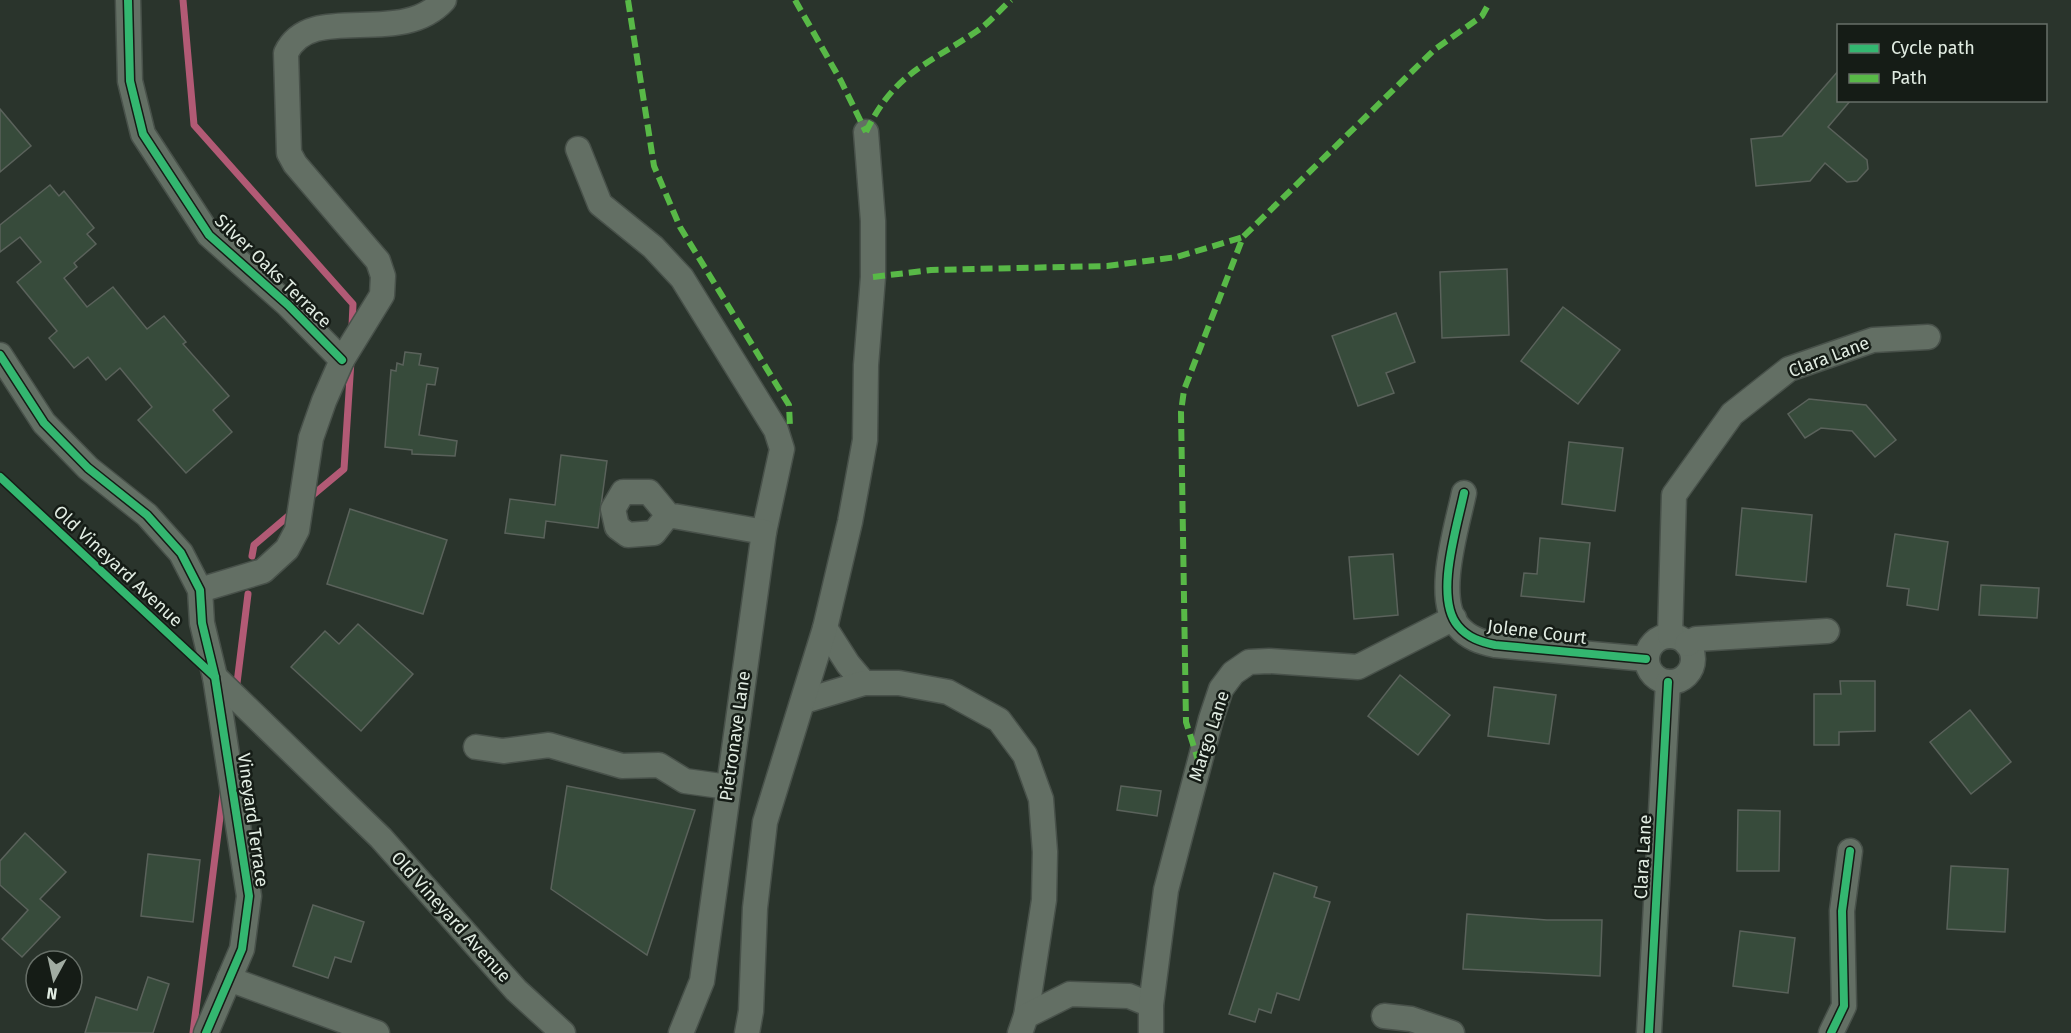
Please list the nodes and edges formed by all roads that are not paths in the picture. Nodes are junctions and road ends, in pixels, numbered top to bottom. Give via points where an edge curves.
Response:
1 (128, 0) edge
2 (444, 0) edge
3 (866, 132) dead end
4 (578, 149) dead end
5 (1928, 338) dead end
6 (0, 355) edge
7 (342, 360) junction
8 (1464, 493) dead end
9 (668, 515) dead end
10 (764, 532) junction
11 (200, 590) junction
12 (1454, 618) junction
13 (825, 628) junction
14 (1827, 631) dead end
15 (1679, 640) junction
16 (1646, 659) junction
17 (215, 677) junction
18 (1668, 682) junction
19 (864, 683) junction
20 (804, 701) junction
21 (476, 747) dead end
22 (728, 786) junction
23 (1850, 851) dead end
24 (229, 979) junction
25 (1151, 1005) junction
26 (1384, 1016) dead end
27 (1023, 1024) edge
28 (206, 1033) edge
29 (376, 1033) edge
30 (563, 1033) edge
31 (681, 1033) edge
32 (747, 1033) edge
33 (1151, 1033) edge
34 (1452, 1033) edge
35 (1649, 1033) edge
36 (1832, 1033) edge

1 - 7 street, Silver Oaks Terrace via 130,81 143,134 209,235 288,305
2 - 7 street via 424,14 408,16 356,4 330,3 314,9 299,22 290,38 286,53 289,153 378,261 383,276 382,295
3 - 13 street via 873,277 865,440
4 - 10 street, Pietronave Lane via 600,204 653,247 682,278 776,429 782,449
5 - 15 street, Clara Lane via 1874,340 1789,369 1732,414 1674,495
6 - 11 street via 44,423 88,468 147,515 180,553
7 - 11 street via 311,438 297,530 287,549 263,571
8 - 12 street, Jolene Court via 1447,591
9 - 10 street
10 - 22 street, Pietronave Lane
11 - 17 street, Vineyard Terrace via 202,623
12 - 16 street, Jolene Court via 1457,626 1474,640 1495,645
12 - 25 street, Margo Lane via 1358,667 1269,661 1250,662 1233,672 1221,689 1180,828 1166,890
13 - 19 street
13 - 20 street
14 - 15 street
15 - 16 street via 1652,644
15 - 18 street via 1693,658 1691,669 1680,680
16 - 18 street via 1652,674
17 - 24 street, Vineyard Terrace via 249,896 242,949
17 - 30 street, Old Vineyard Avenue via 381,838 516,990
18 - 35 street, Clara Lane
19 - 20 street
19 - 27 street via 899,683 948,692 999,720 1025,754 1041,798 1045,852 1044,900
20 - 32 street via 765,822 754,908
21 - 22 street via 503,751 549,745 622,766 659,765 685,781
22 - 31 street, Pietronave Lane via 702,981
23 - 36 street via 1842,911 1844,1006
24 - 28 street, Vineyard Terrace
24 - 29 street
25 - 27 street via 1129,996 1070,994
25 - 33 street, Margo Lane
26 - 34 street via 1411,1019

